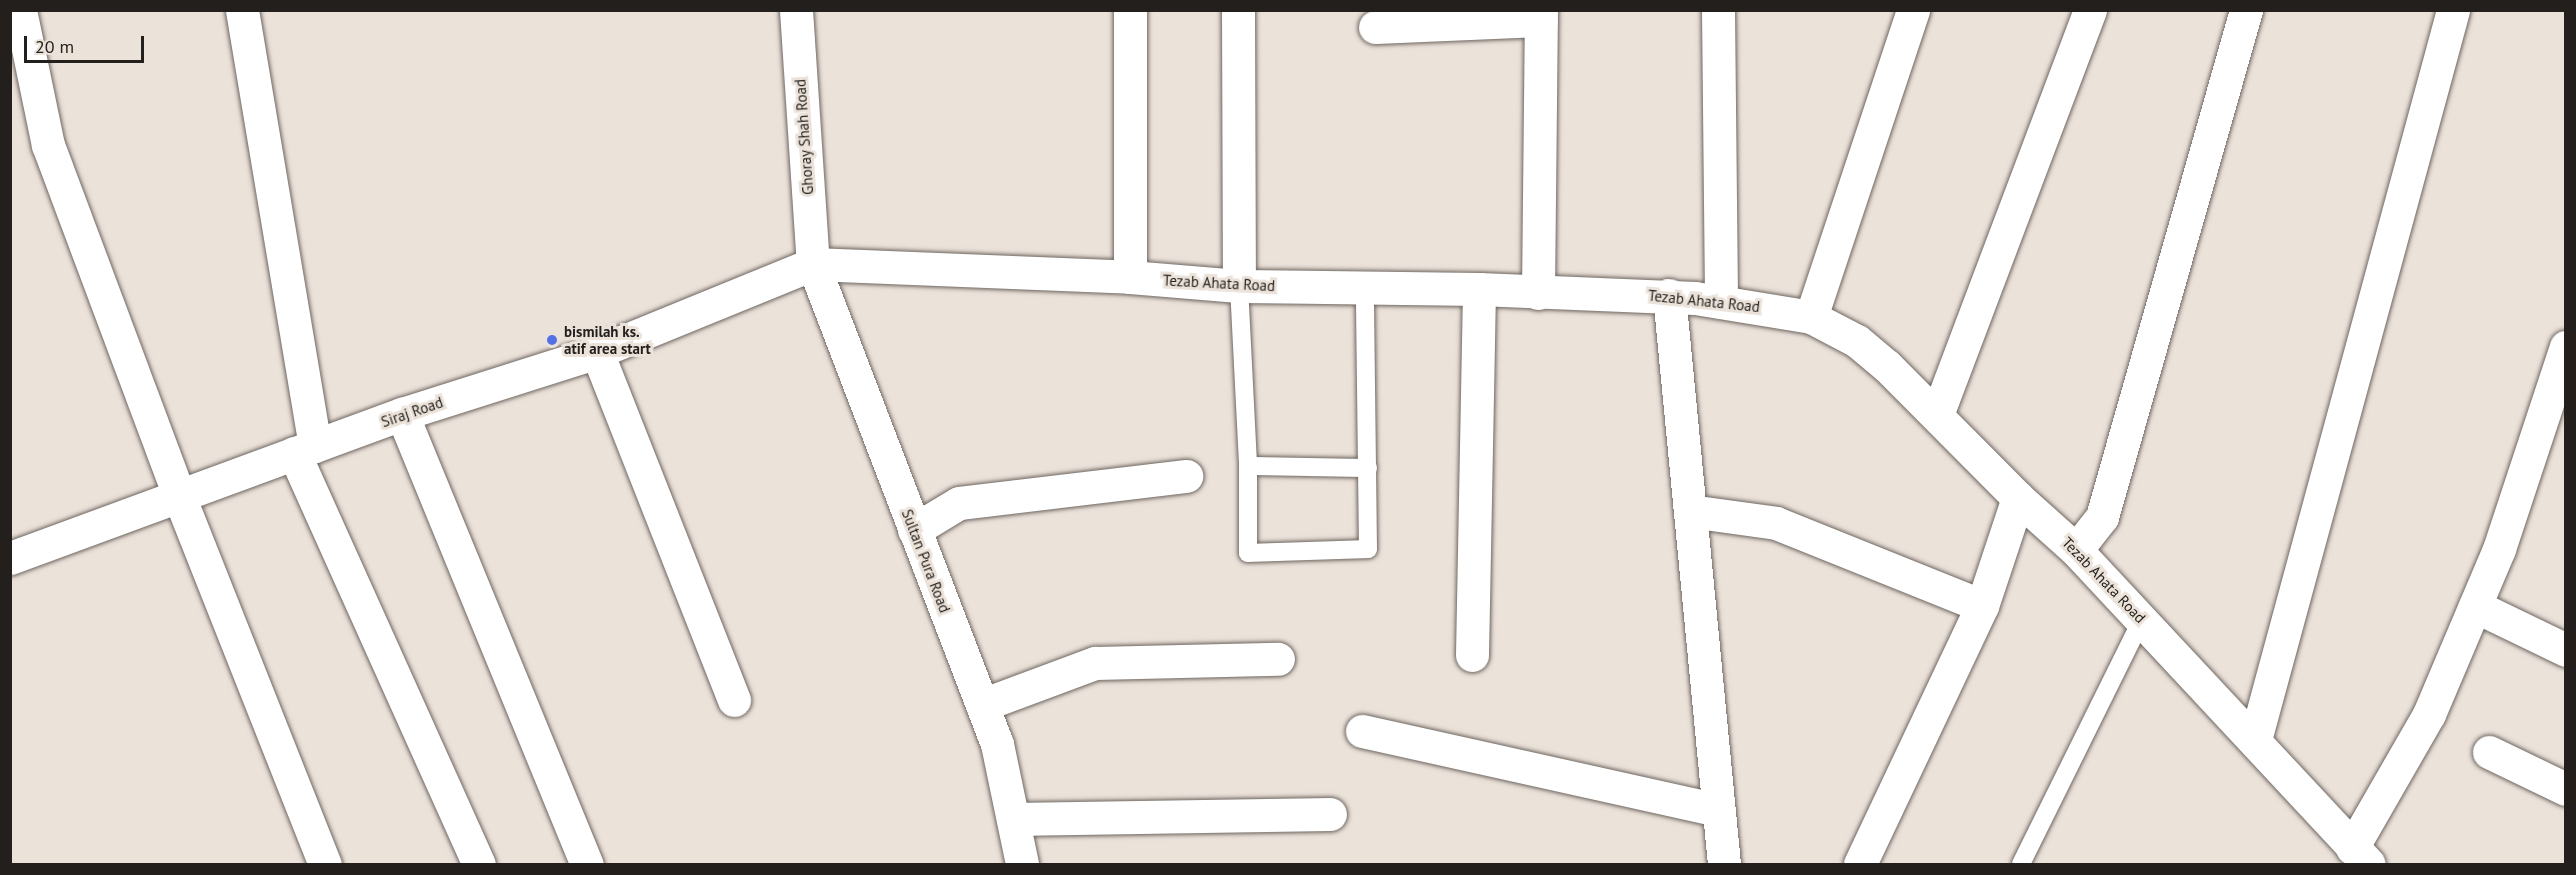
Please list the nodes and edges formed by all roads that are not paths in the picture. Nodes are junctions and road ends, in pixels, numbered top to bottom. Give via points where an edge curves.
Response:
1 (20, 10) edge
2 (242, 10) edge
3 (796, 10) edge
4 (1130, 10) edge
5 (1238, 10) edge
6 (1718, 10) edge
7 (1913, 10) edge
8 (2090, 10) edge
9 (2246, 10) edge
10 (2453, 10) edge
11 (1541, 15) edge
12 (1375, 27) dead end
13 (813, 264) junction
14 (1130, 277) junction
15 (1239, 286) junction
16 (1365, 287) junction
17 (1479, 289) junction
18 (1538, 293) junction
19 (1669, 295) junction
20 (1721, 302) junction
21 (1811, 317) junction
22 (2565, 346) edge
23 (597, 352) junction
24 (402, 414) junction
25 (1937, 415) junction
26 (2553, 431) edge
27 (304, 450) junction
28 (1248, 466) junction
29 (1368, 468) junction
30 (1186, 476) dead end
31 (179, 496) junction
32 (2018, 498) junction
33 (1690, 511) junction
34 (914, 530) junction
35 (2076, 550) junction
36 (10, 558) edge
37 (1982, 606) junction
38 (2475, 606) junction
39 (2142, 619) junction
40 (2565, 650) edge
41 (1473, 655) dead end
42 (1278, 659) dead end
43 (734, 700) dead end
44 (982, 705) junction
45 (1362, 732) dead end
46 (2255, 740) junction
47 (2489, 752) dead end
48 (2565, 789) edge
49 (1718, 810) junction
50 (1330, 814) dead end
51 (1012, 819) junction
52 (2361, 856) edge
53 (326, 864) edge
54 (479, 864) edge
55 (587, 864) edge
56 (1022, 864) edge
57 (1724, 864) edge
58 (1860, 864) edge
59 (2021, 864) edge

1 - 31 street via 48,145
2 - 27 street
3 - 13 street, Ghoray Shah Road
4 - 14 street
5 - 15 street
6 - 20 street
7 - 21 street
8 - 25 street
9 - 35 street via 2102,517
10 - 46 street
11 - 12 street
11 - 18 street
13 - 14 street, Tezab Ahata Road
13 - 23 street, Siraj Road
13 - 34 street, Sultan Pura Road
14 - 15 street, Tezab Ahata Road
15 - 16 street, Tezab Ahata Road
15 - 28 lane
16 - 17 street, Tezab Ahata Road
16 - 29 lane
17 - 18 street, Tezab Ahata Road
17 - 41 street
18 - 19 street, Tezab Ahata Road
19 - 20 street, Tezab Ahata Road
19 - 33 street
20 - 21 street, Tezab Ahata Road
21 - 25 street, Tezab Ahata Road via 1857,341
22 - 26 street
23 - 24 street, Siraj Road
23 - 43 street
24 - 27 street, Siraj Road
24 - 55 street
25 - 32 street, Tezab Ahata Road
26 - 38 street
27 - 31 street, Siraj Road
27 - 54 street
28 - 29 lane
28 - 29 lane via 1248,553 1368,549
30 - 34 street via 960,503
31 - 36 street, Siraj Road
31 - 53 street
32 - 35 street, Tezab Ahata Road
32 - 37 street
33 - 37 street via 1776,523
33 - 49 street
34 - 44 street, Sultan Pura Road
35 - 39 street, Tezab Ahata Road
37 - 58 street
38 - 40 street
38 - 52 street
39 - 46 street, Tezab Ahata Road
39 - 59 lane
42 - 44 street via 1095,663
44 - 51 street, Sultan Pura Road via 997,744
45 - 49 street
46 - 52 street, Tezab Ahata Road
47 - 48 street
49 - 57 street
50 - 51 street
51 - 56 street, Sultan Pura Road

